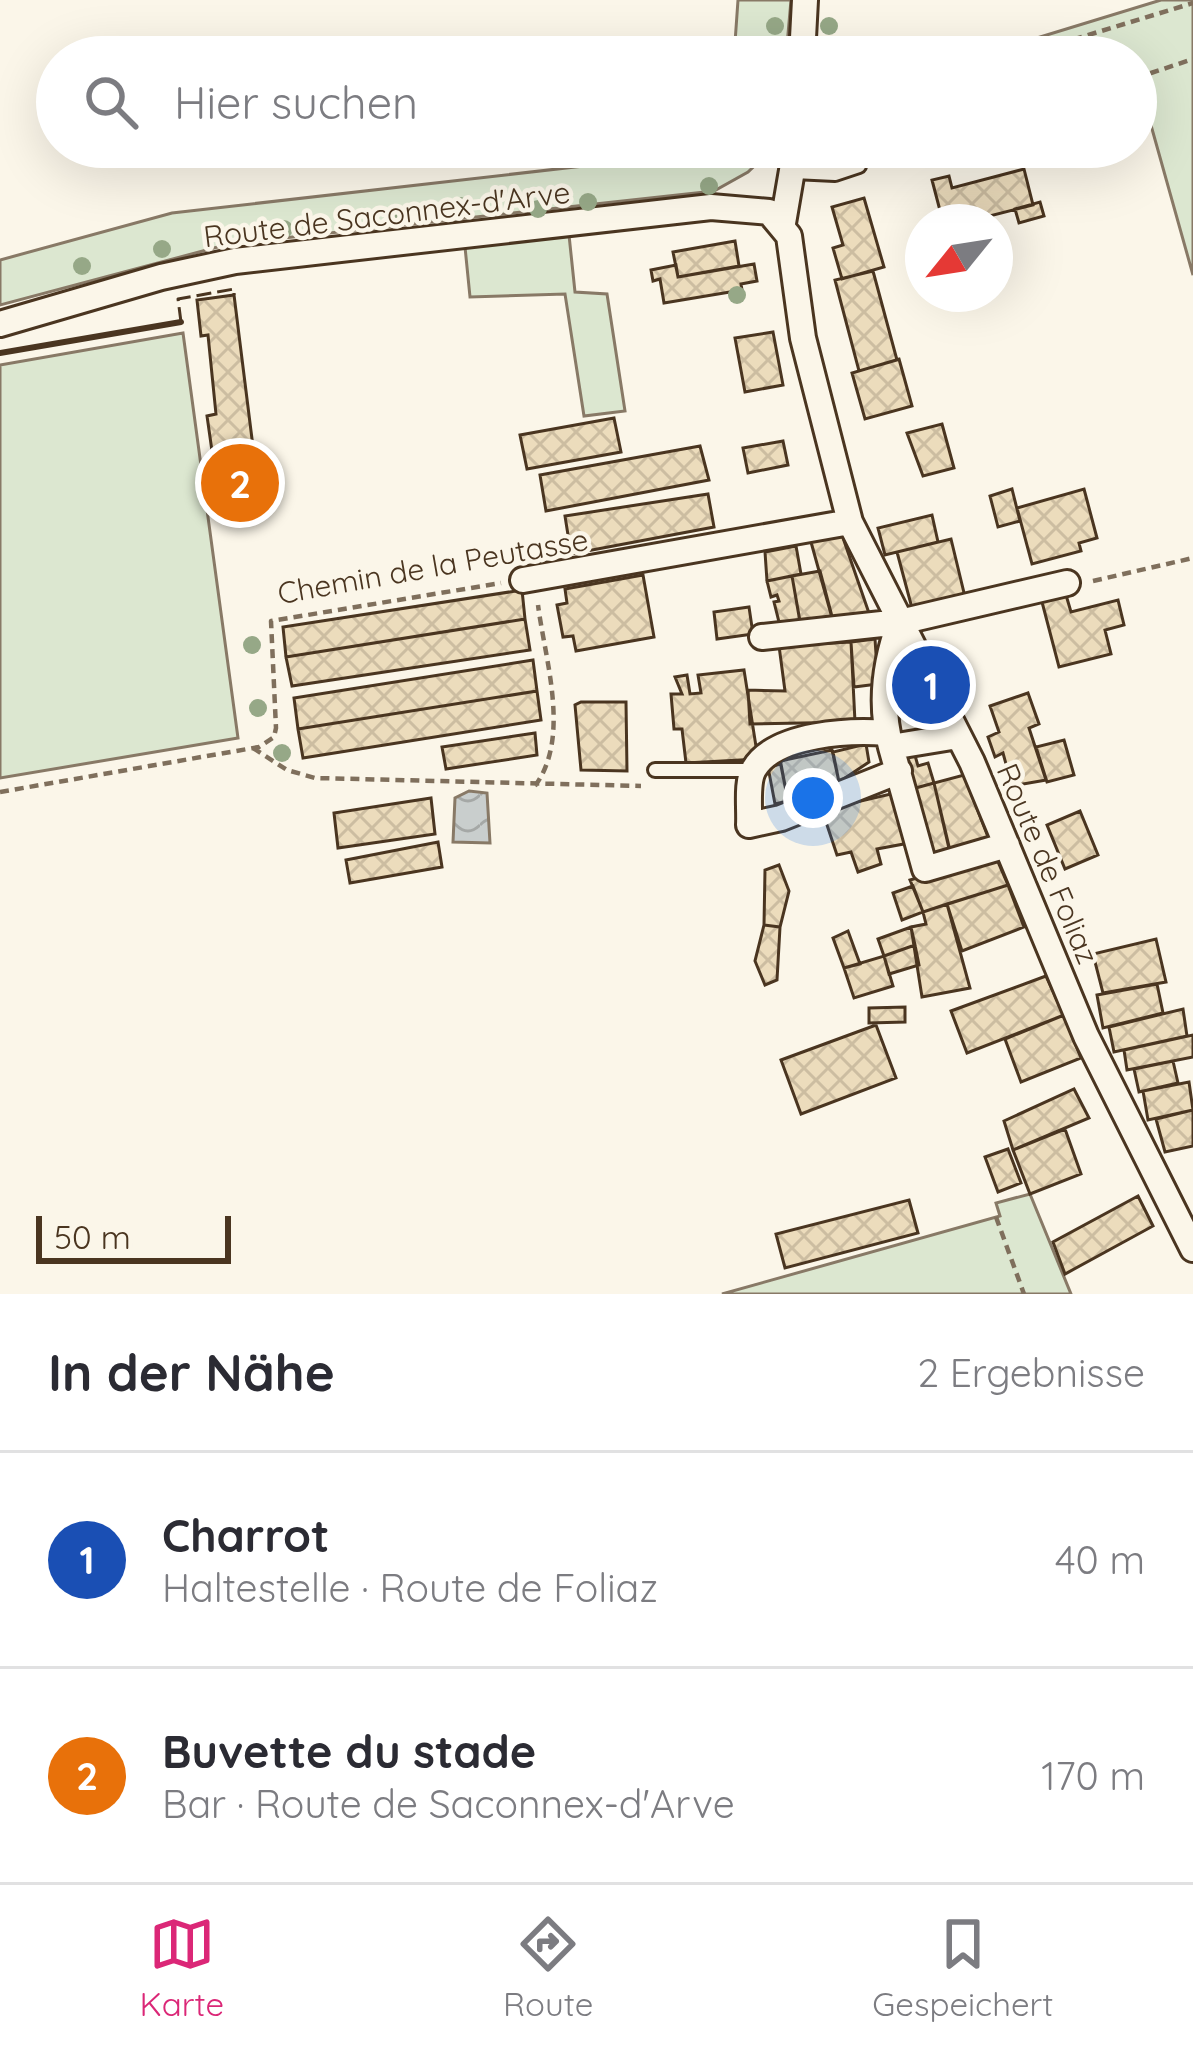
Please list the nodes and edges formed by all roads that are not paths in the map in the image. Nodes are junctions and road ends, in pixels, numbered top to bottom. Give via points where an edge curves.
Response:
1 (805, 0) edge
2 (803, 36) edge
3 (793, 168) edge
4 (820, 168) edge
5 (854, 168) edge
6 (783, 223) junction
7 (0, 324) edge
8 (850, 522) junction
9 (529, 579) road end
10 (1067, 583) road end
11 (900, 622) junction
12 (762, 637) dead end
13 (958, 736) junction
14 (892, 750) junction
15 (655, 770) dead end
16 (753, 770) junction
17 (1006, 845) junction
18 (1193, 1249) edge

1 - 2 street
3 - 6 street
4 - 5 lane
6 - 7 street, Route de Saconnex-d'Arve via 734,205 315,250 203,266
6 - 8 street, Route de Foliaz
8 - 9 street, Chemin de la Peutasse
8 - 11 street, Route de Foliaz
10 - 11 street
11 - 12 street
11 - 13 street, Route de Foliaz
11 - 14 street via 886,661
13 - 14 street
13 - 17 street, Route de Foliaz
14 - 16 street via 830,732
14 - 16 street via 749,825
14 - 17 street via 925,869
15 - 16 lane
17 - 18 street, Route de Foliaz via 1086,1036

